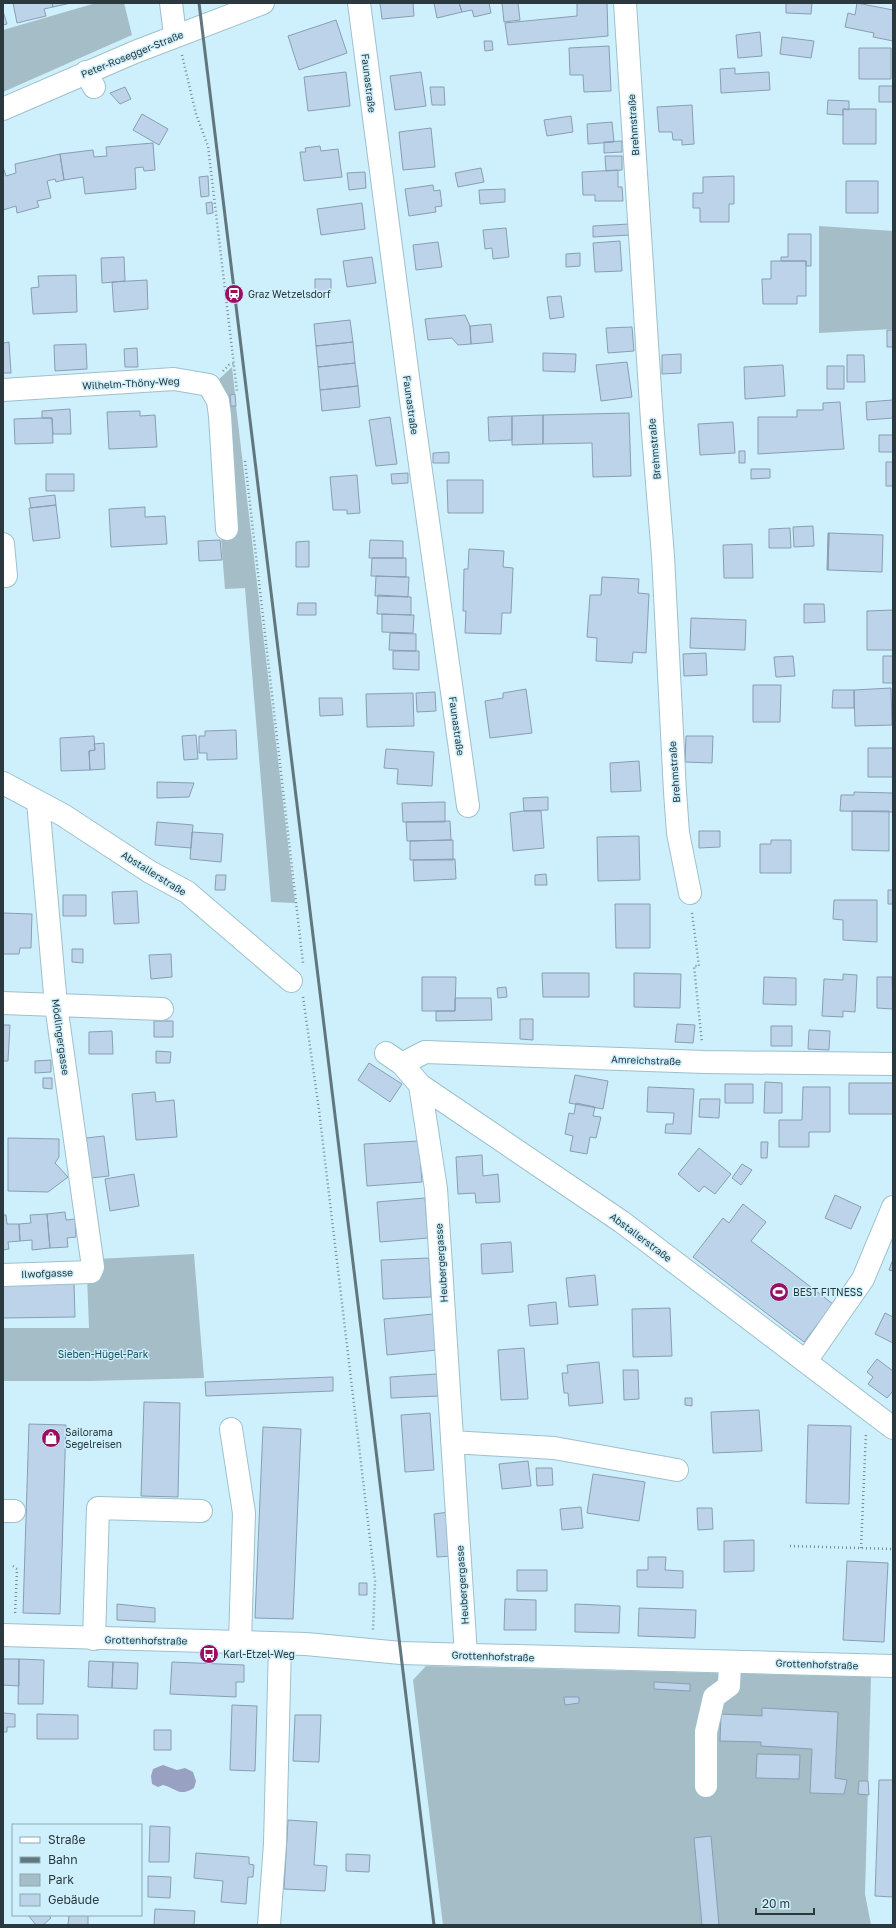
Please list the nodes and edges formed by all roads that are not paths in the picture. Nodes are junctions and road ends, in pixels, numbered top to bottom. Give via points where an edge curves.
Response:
1 (171, 3) edge
2 (263, 3) edge
3 (359, 3) edge
4 (625, 3) edge
5 (177, 42) junction
6 (3, 109) edge
7 (3, 390) edge
8 (227, 528) dead end
9 (3, 544) edge
10 (6, 576) dead end
11 (3, 783) edge
12 (38, 802) junction
13 (468, 806) dead end
14 (690, 893) road end
15 (297, 975) road end
16 (3, 1003) edge
17 (56, 1005) junction
18 (162, 1009) dead end
19 (394, 1058) joint
20 (893, 1064) edge
21 (420, 1085) junction
22 (893, 1207) edge
23 (91, 1272) joint
24 (3, 1275) edge
25 (806, 1361) junction
26 (893, 1428) edge
27 (231, 1430) dead end
28 (452, 1442) junction
29 (676, 1470) dead end
30 (200, 1511) dead end
31 (9, 1636) edge
32 (94, 1639) junction
33 (240, 1642) junction
34 (280, 1644) junction
35 (466, 1655) junction
36 (730, 1662) junction
37 (893, 1666) edge
38 (706, 1786) dead end
39 (269, 1925) edge

1 - 5 street
2 - 5 street, Peter-Rosegger-Straße
3 - 13 street, Faunastraße
4 - 14 street, Brehmstraße via 663,556 675,792 678,833
5 - 6 street, Peter-Rosegger-Straße via 90,80
7 - 8 street, Wilhelm-Thöny-Weg via 174,379 209,385 218,401 220,416
9 - 10 street
11 - 12 street, Abstallerstraße
12 - 15 street, Abstallerstraße via 63,815 150,872 187,892
12 - 17 street, Mödlingergasse
16 - 17 street
17 - 18 street
17 - 23 street, Mödlingergasse via 92,1254
19 - 20 street, Amreichstraße via 425,1052 704,1062
19 - 21 street, Abstallerstraße
21 - 25 street, Abstallerstraße via 622,1222
21 - 28 street, Heubergergasse via 436,1188
22 - 25 street via 863,1279
23 - 24 street, Ilwofgasse
25 - 26 street, Abstallerstraße
27 - 33 street via 244,1513
28 - 29 street via 554,1448
28 - 35 street, Heubergergasse
30 - 32 street, Grottenhofstraße via 98,1508
31 - 32 street, Grottenhofstraße
32 - 33 street, Grottenhofstraße
33 - 34 street, Grottenhofstraße
34 - 35 street, Grottenhofstraße
34 - 39 street via 275,1844
35 - 36 street, Grottenhofstraße
36 - 37 street, Grottenhofstraße
36 - 38 street via 729,1686 714,1697 706,1732

